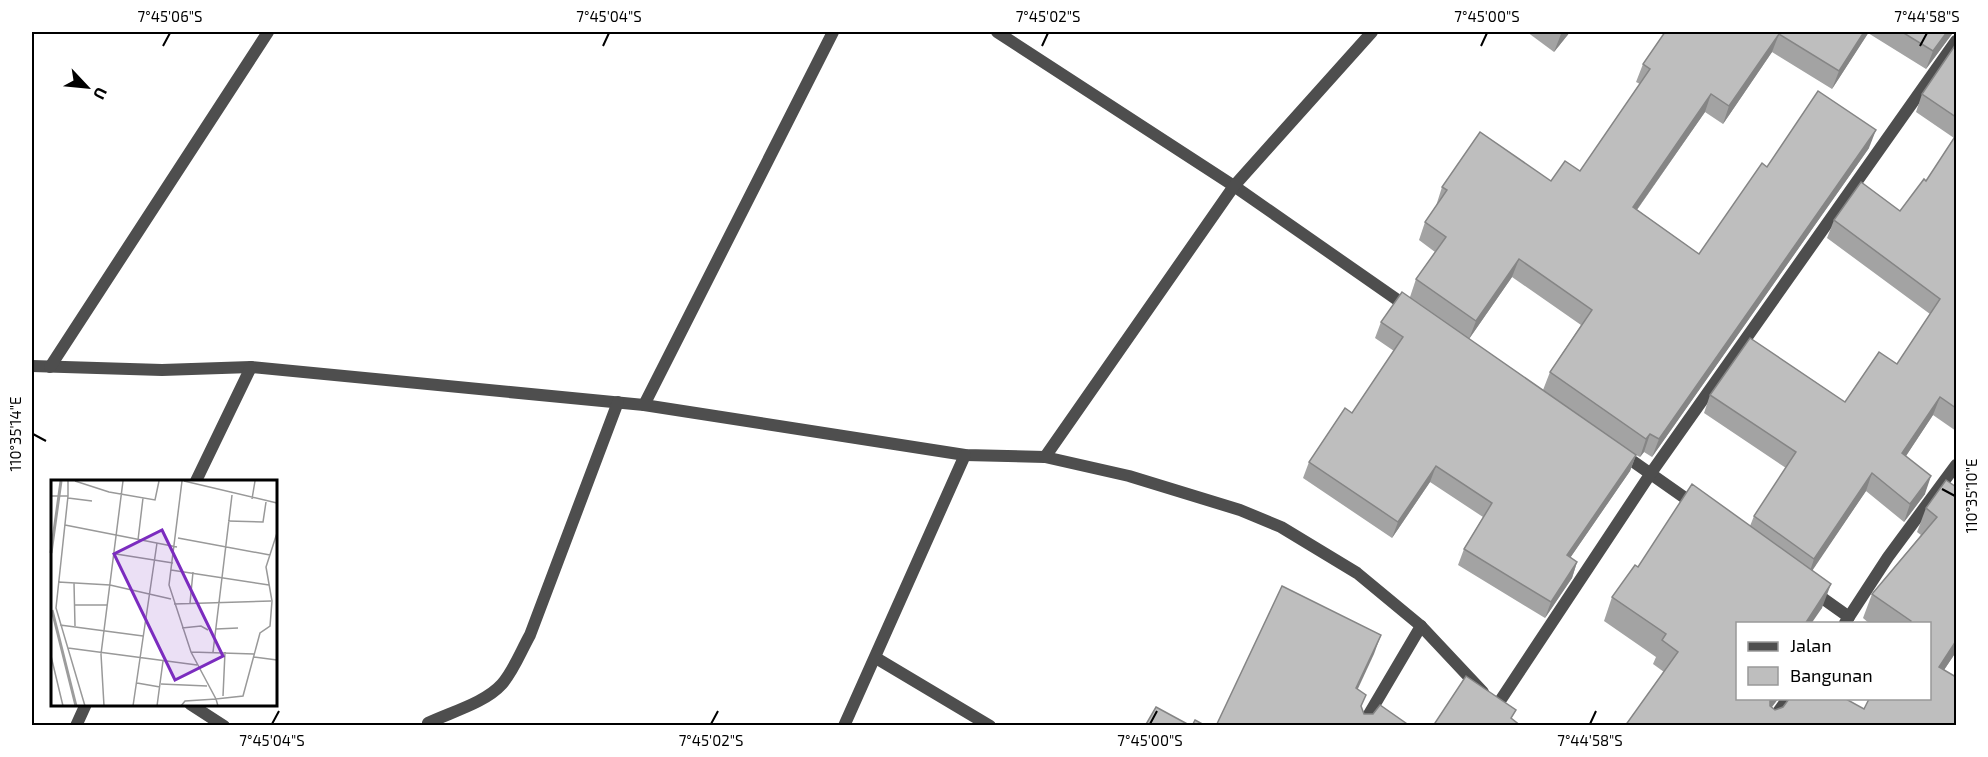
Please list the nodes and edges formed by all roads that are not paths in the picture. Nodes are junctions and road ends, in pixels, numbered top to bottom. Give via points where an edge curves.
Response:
1 (268, 32) edge
2 (833, 32) edge
3 (997, 32) edge
4 (1372, 32) edge
5 (1956, 41) edge
6 (1234, 186) junction
7 (1418, 314) edge
8 (32, 366) edge
9 (50, 367) junction
10 (251, 367) junction
11 (618, 402) junction
12 (644, 405) junction
13 (1612, 447) edge
14 (965, 455) junction
15 (1045, 457) junction
16 (1956, 465) edge
17 (1651, 474) junction
18 (196, 480) edge
19 (1708, 514) edge
20 (1802, 583) edge
21 (1847, 620) edge
22 (1421, 626) junction
23 (876, 658) junction
24 (1787, 700) edge
25 (86, 706) edge
26 (192, 706) edge
27 (428, 723) dead end
28 (76, 726) edge
29 (224, 726) edge
30 (844, 726) edge
31 (990, 726) edge
32 (1362, 726) edge
33 (1767, 726) edge

1 - 9 street
2 - 12 street
3 - 6 street
4 - 6 street
5 - 17 street
6 - 7 street
6 - 15 street
8 - 9 street
9 - 10 street
10 - 11 street
10 - 18 street
11 - 12 street
11 - 27 street via 530,635 515,664 492,693
12 - 14 street
13 - 17 street
14 - 15 street
14 - 23 street
15 - 22 street via 1129,476 1240,510 1281,527 1357,573
16 - 21 street
17 - 19 street
17 - 22 street via 1500,710
20 - 21 street
22 - 32 street
23 - 30 street
23 - 31 street
24 - 33 street
25 - 28 street
26 - 29 street

